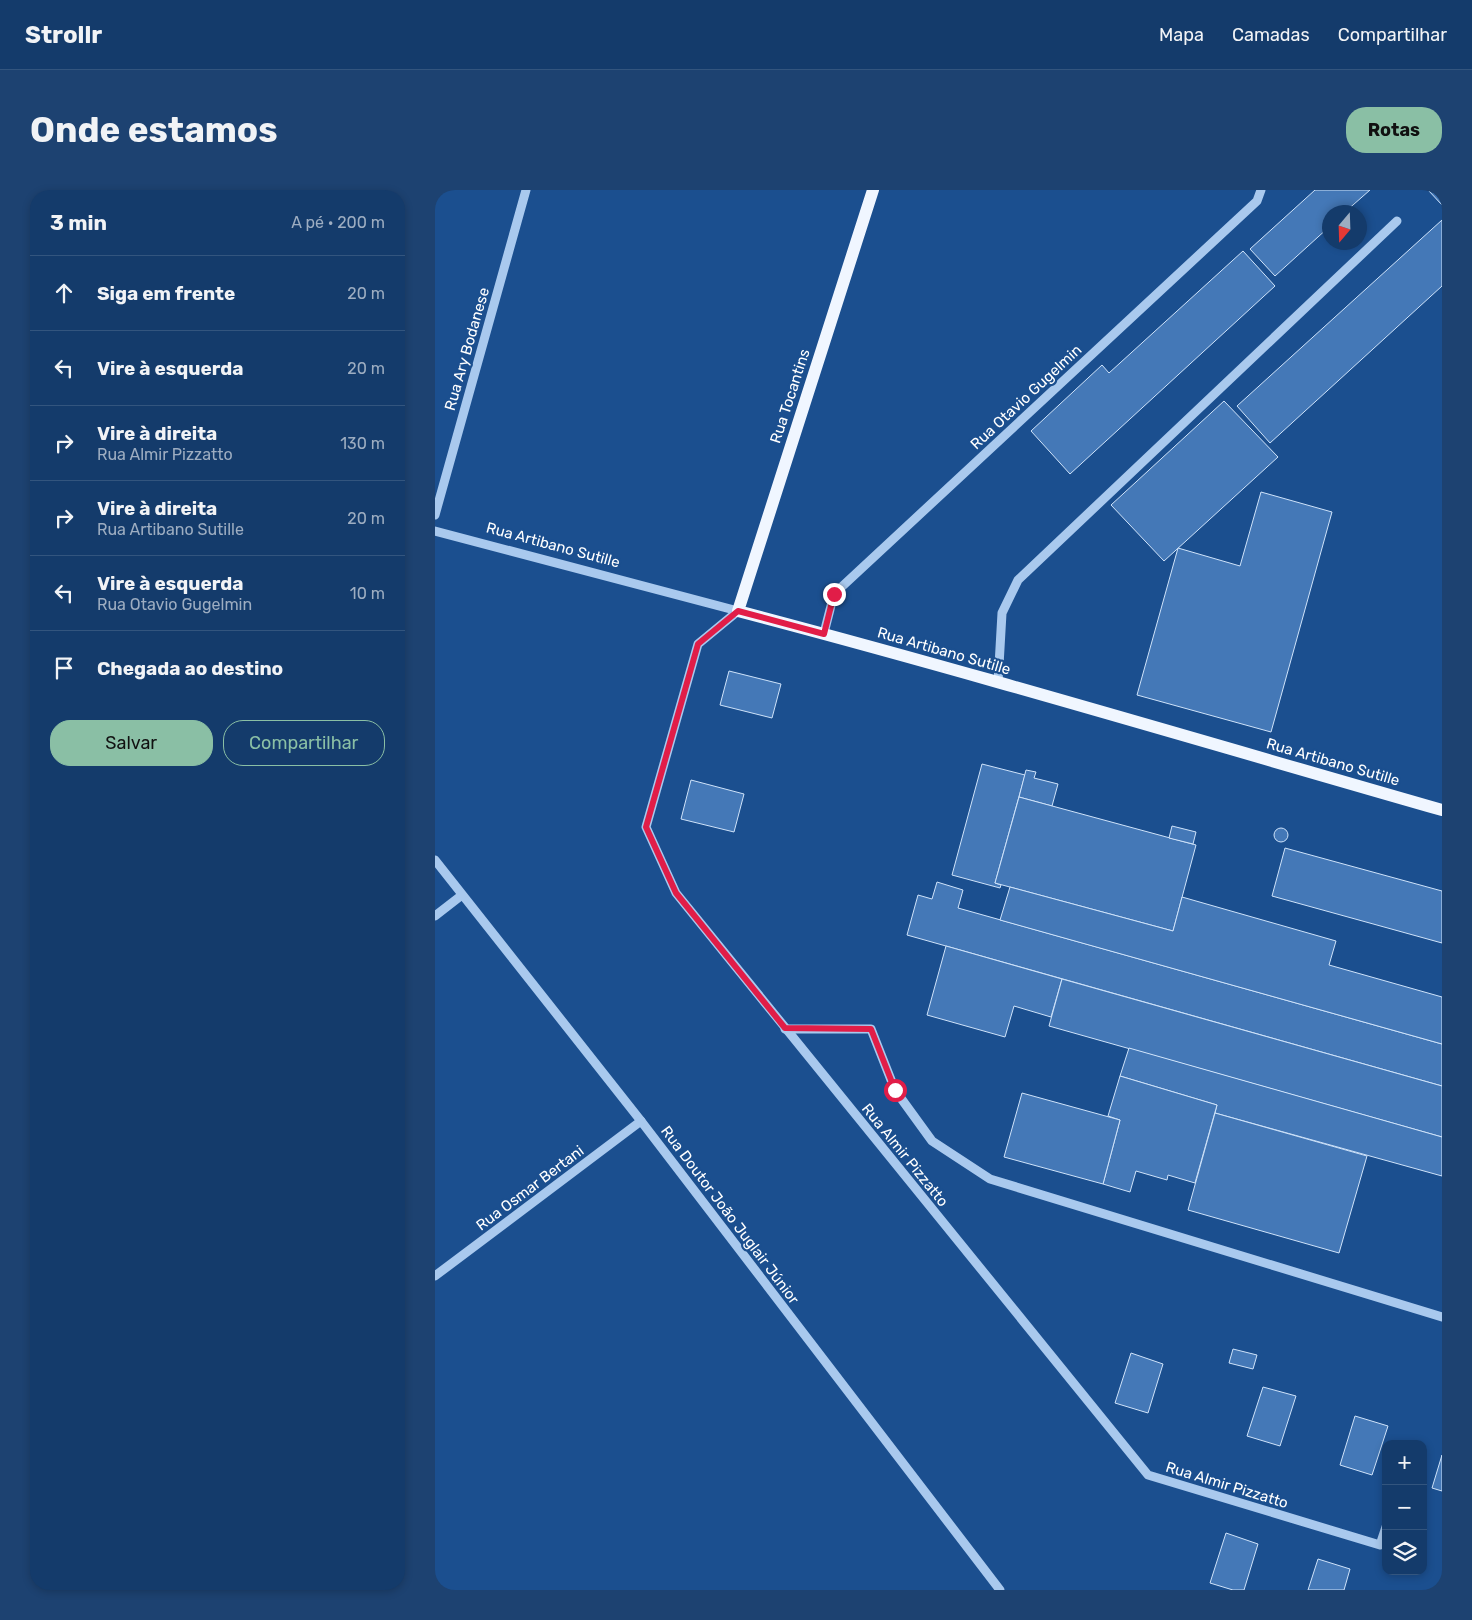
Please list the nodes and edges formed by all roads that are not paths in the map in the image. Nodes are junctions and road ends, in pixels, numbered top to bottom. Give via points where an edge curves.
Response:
1 (527, 190) edge
2 (873, 190) edge
3 (1261, 190) edge
4 (1397, 222) dead end
5 (435, 515) edge
6 (435, 530) edge
7 (738, 611) junction
8 (824, 634) junction
9 (998, 683) junction
10 (1442, 810) edge
11 (435, 860) edge
12 (462, 895) junction
13 (435, 916) edge
14 (785, 1028) junction
15 (641, 1121) junction
16 (435, 1276) edge
17 (1442, 1317) edge
18 (1385, 1530) edge
19 (1000, 1590) edge

1 - 5 street, Rua Ary Bodanese
2 - 7 main road, Rua Tocantins
3 - 8 street, Rua Otavio Gugelmin via 1257,201 834,594
4 - 9 street via 1018,580 1002,613
6 - 7 street, Rua Artibano Sutille
7 - 8 main road, Rua Artibano Sutille
7 - 14 street, Rua Almir Pizzatto via 698,644 646,827 676,893
8 - 9 main road, Rua Artibano Sutille
9 - 10 main road, Rua Artibano Sutille
11 - 12 street, Rua Doutor João Juglair Júnior
12 - 13 street
12 - 15 street, Rua Doutor João Juglair Júnior
14 - 17 street via 871,1029 895,1090 932,1142 990,1180
14 - 18 street, Rua Almir Pizzatto via 1148,1476 1380,1545
15 - 16 street, Rua Osmar Bertani
15 - 19 street, Rua Doutor João Juglair Júnior

